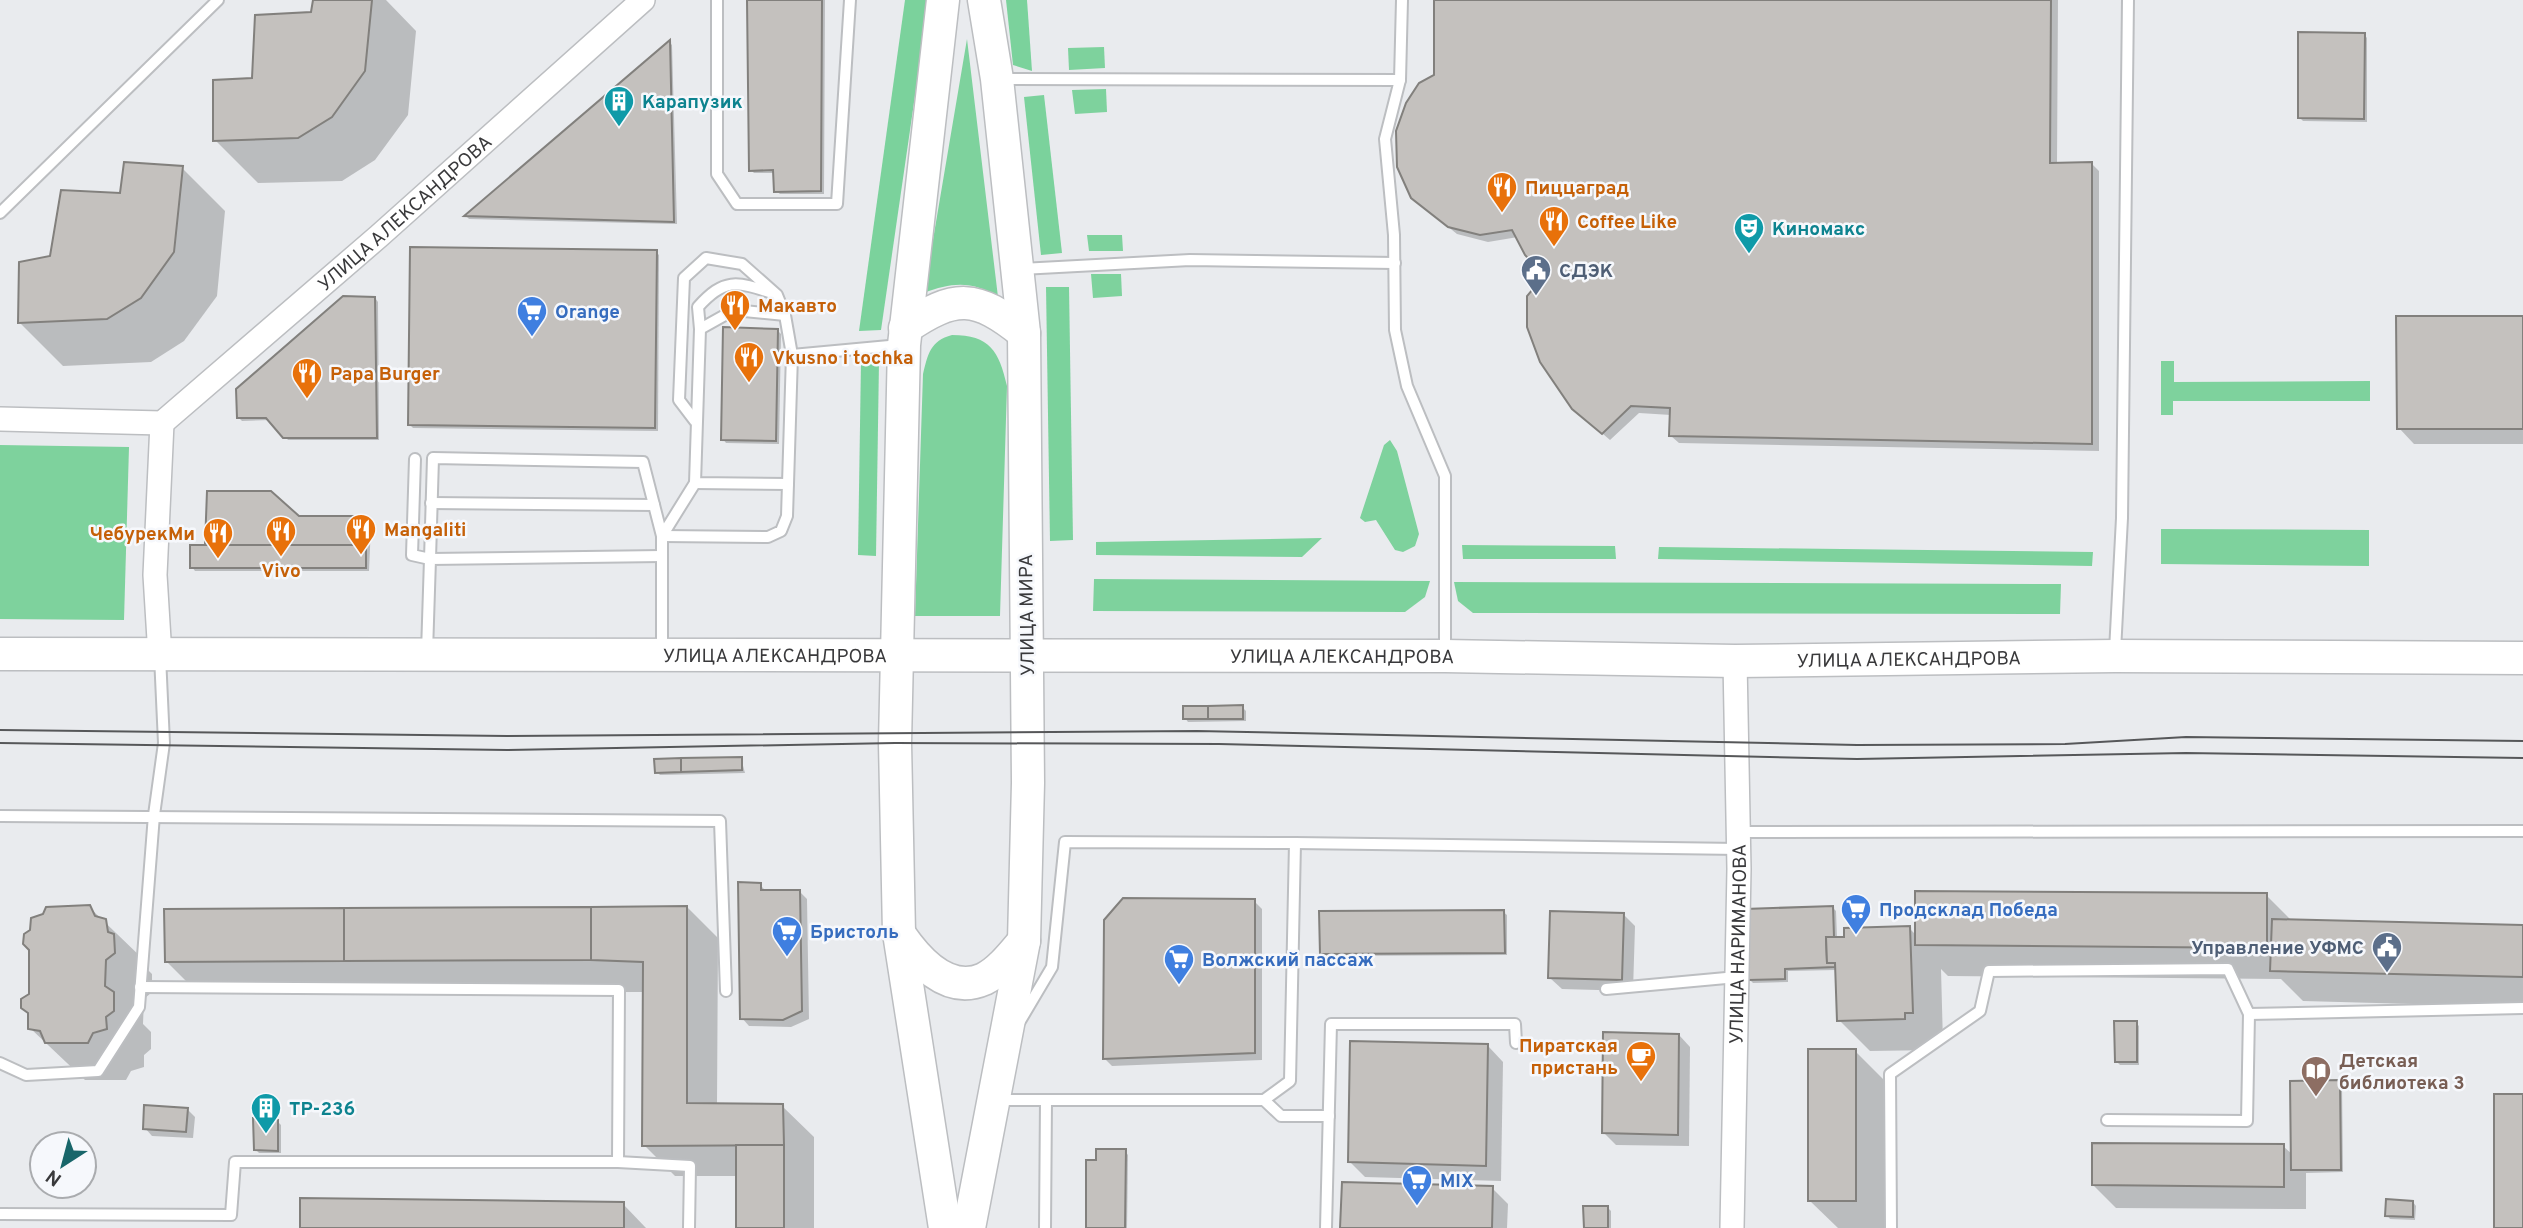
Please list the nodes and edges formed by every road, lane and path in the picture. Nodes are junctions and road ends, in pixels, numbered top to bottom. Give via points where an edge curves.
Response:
1 (218, 0) edge
2 (643, 0) edge
3 (717, 0) edge
4 (850, 0) edge
5 (943, 0) edge
6 (984, 0) edge
7 (1402, 0) edge
8 (2128, 0) edge
9 (997, 79) junction
10 (1400, 80) junction
11 (0, 214) edge
12 (1395, 263) junction
13 (1018, 269) junction
14 (778, 295) junction
15 (785, 315) junction
16 (700, 329) junction
17 (1024, 333) junction
18 (904, 337) junction
19 (792, 355) junction
20 (0, 419) edge
21 (695, 421) junction
22 (162, 423) junction
23 (415, 459) dead end
24 (695, 483) junction
25 (788, 484) junction
26 (432, 503) junction
27 (654, 505) junction
28 (662, 536) junction
29 (662, 556) junction
30 (430, 559) junction
31 (0, 654) edge
32 (662, 654) junction
33 (427, 655) junction
34 (160, 656) junction
35 (1445, 656) junction
36 (2115, 656) junction
37 (1027, 657) junction
38 (896, 658) junction
39 (2523, 658) edge
40 (1735, 661) junction
41 (154, 815) junction
42 (0, 817) edge
43 (2523, 831) edge
44 (1739, 841) junction
45 (1294, 843) junction
46 (899, 933) junction
47 (1024, 941) junction
48 (1737, 977) junction
49 (140, 987) junction
50 (1606, 989) dead end
51 (726, 991) dead end
52 (2523, 1008) edge
53 (2249, 1014) junction
54 (1516, 1043) dead end
55 (1006, 1044) junction
56 (0, 1063) edge
57 (996, 1100) junction
58 (1046, 1100) junction
59 (1264, 1100) junction
60 (1329, 1116) junction
61 (2106, 1120) dead end
62 (618, 1162) junction
63 (0, 1214) edge
64 (689, 1228) edge
65 (945, 1228) edge
66 (970, 1228) edge
67 (1045, 1228) edge
68 (1326, 1228) edge
69 (1732, 1228) edge
70 (1891, 1228) edge

1 - 11 lane
2 - 22 street, УЛИЦА АЛЕКСАНДРОВА
3 - 4 lane via 717,174 737,204 837,204
5 - 18 street
6 - 9 street, УЛИЦА МИРА
7 - 10 lane
8 - 36 lane via 2122,518
9 - 10 lane
9 - 13 street, УЛИЦА МИРА
10 - 12 lane via 1385,139
12 - 13 lane via 1190,260
12 - 35 lane via 1395,330 1407,386 1446,477
13 - 17 street, УЛИЦА МИРА
14 - 15 lane
14 - 16 lane via 741,283 716,287 698,307
14 - 21 lane via 741,264 706,258 684,278 679,400
15 - 16 lane via 734,310
15 - 19 lane
16 - 21 lane
17 - 18 street via 999,312 962,302 934,308
17 - 37 street, УЛИЦА МИРА
18 - 19 lane
18 - 38 street
19 - 25 lane
20 - 22 street
21 - 24 lane
22 - 34 street via 155,575
23 - 30 lane via 412,555
24 - 25 lane
24 - 28 lane
25 - 28 lane via 787,516 781,531 768,537
26 - 27 lane
26 - 27 lane via 433,458 643,462
26 - 30 lane
27 - 28 lane
28 - 29 lane
29 - 30 lane
29 - 32 lane
30 - 33 lane
31 - 34 street, УЛИЦА АЛЕКСАНДРОВА
32 - 33 street, УЛИЦА АЛЕКСАНДРОВА
32 - 38 street, УЛИЦА АЛЕКСАНДРОВА
33 - 34 street, УЛИЦА АЛЕКСАНДРОВА
34 - 41 lane via 164,743
35 - 37 street, УЛИЦА АЛЕКСАНДРОВА
35 - 40 street, УЛИЦА АЛЕКСАНДРОВА
36 - 39 street, УЛИЦА АЛЕКСАНДРОВА
36 - 40 street, УЛИЦА АЛЕКСАНДРОВА
37 - 38 street, УЛИЦА АЛЕКСАНДРОВА
37 - 47 street, УЛИЦА МИРА
38 - 46 street
40 - 44 street, УЛИЦА НАРИМАНОВА
41 - 42 lane
41 - 49 lane
41 - 51 lane via 720,821
43 - 44 lane
44 - 45 lane
44 - 48 street, УЛИЦА НАРИМАНОВА
45 - 55 lane via 1065,842 1052,967
45 - 59 lane via 1290,1081
46 - 47 street via 935,975 966,983 985,978
46 - 65 street
47 - 55 street, УЛИЦА МИРА
48 - 50 lane
48 - 69 street, УЛИЦА НАРИМАНОВА
49 - 56 lane via 139,1007 98,1071 26,1075
49 - 62 lane via 619,990
52 - 53 lane
53 - 61 lane via 2247,1121
53 - 70 lane via 2228,968 1989,971 1980,1011 1890,1074
54 - 60 lane via 1515,1024 1331,1024
55 - 57 street, УЛИЦА МИРА
57 - 58 lane
57 - 66 street, УЛИЦА МИРА
58 - 59 lane
58 - 67 lane
59 - 60 lane via 1281,1116
60 - 68 lane
62 - 63 lane via 235,1162 231,1215
62 - 64 lane via 690,1166

